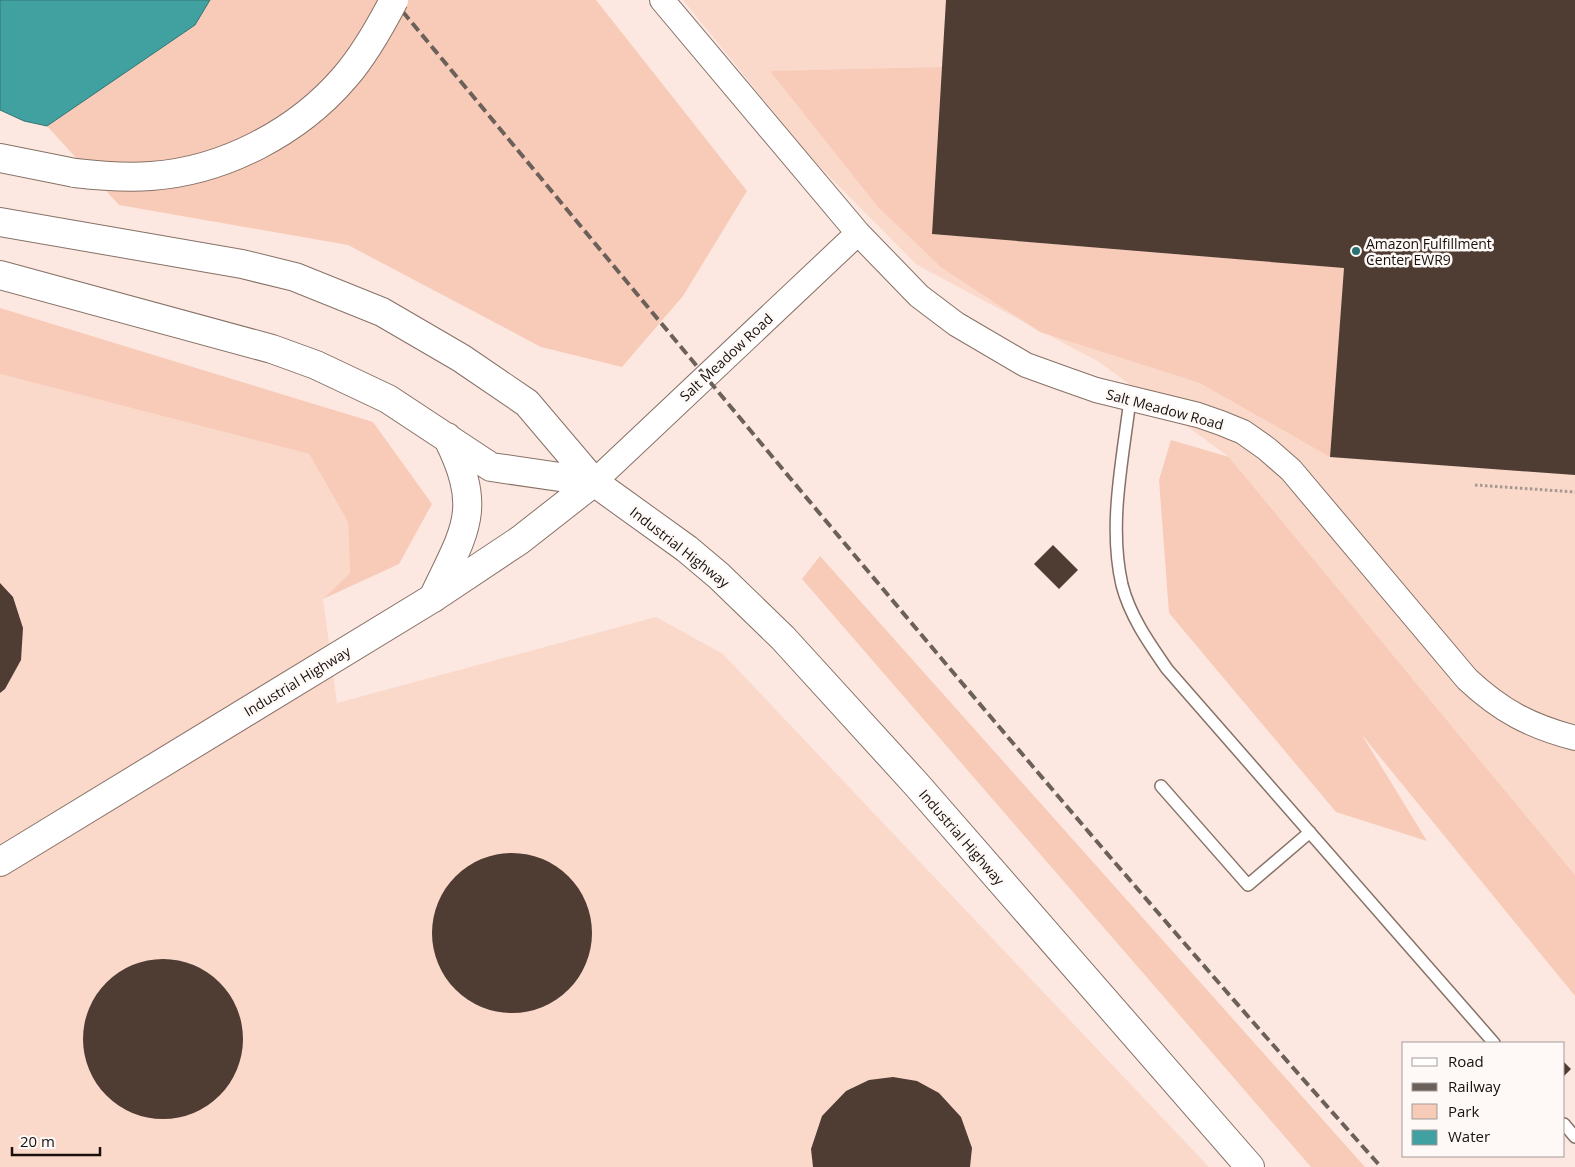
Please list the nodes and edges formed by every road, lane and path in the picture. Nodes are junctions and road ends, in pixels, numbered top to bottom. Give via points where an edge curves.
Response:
1 (394, 0) edge
2 (667, 2) edge
3 (0, 158) edge
4 (0, 222) edge
5 (858, 233) junction
6 (0, 275) edge
7 (1130, 399) junction
8 (447, 437) junction
9 (594, 482) junction
10 (1475, 485) dead end
11 (1575, 492) edge
12 (433, 598) junction
13 (1575, 738) edge
14 (1161, 786) dead end
15 (1310, 832) junction
16 (0, 862) edge
17 (1493, 1042) edge
18 (1565, 1125) edge
19 (1575, 1137) edge
20 (1250, 1167) edge

1 - 3 main road, bridge via 365,51 324,98 297,121 220,162 152,176 114,177 76,174
2 - 5 street, Salt Meadow Road
4 - 9 main road via 242,264 295,277 382,312 460,358 527,403
5 - 7 street, Salt Meadow Road via 919,296 990,345 1026,365
5 - 9 street, Salt Meadow Road
6 - 8 main road via 272,349 365,387
7 - 13 street, Salt Meadow Road via 1221,422 1267,448 1291,470 1482,693 1516,718
7 - 15 lane via 1118,498 1117,557 1133,616 1167,669
8 - 9 main road via 491,468
8 - 12 main road via 463,473 469,507 464,532
9 - 12 main road, Industrial Highway via 520,540
9 - 20 main road, Industrial Highway via 726,582 782,638 917,785
10 - 11 path
12 - 16 main road, Industrial Highway
14 - 15 lane via 1248,884
15 - 17 lane
18 - 19 lane

